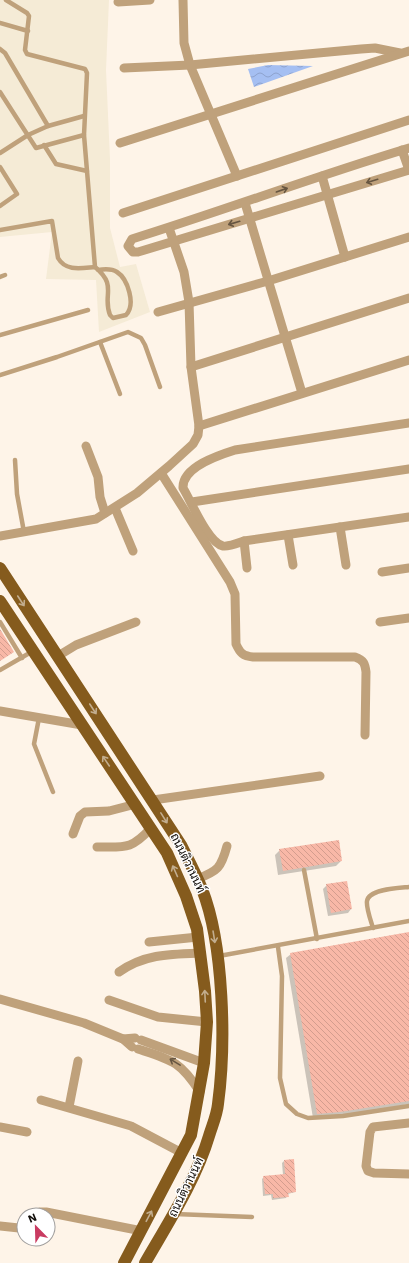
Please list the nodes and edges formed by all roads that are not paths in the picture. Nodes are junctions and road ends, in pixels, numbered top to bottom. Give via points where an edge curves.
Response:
1 (6, 0) edge
2 (150, 0) edge
3 (183, 0) edge
4 (192, 0) edge
5 (118, 2) dead end
6 (184, 12) junction
7 (0, 23) edge
8 (28, 31) junction
9 (0, 49) edge
10 (405, 52) edge
11 (190, 65) junction
12 (124, 68) dead end
13 (0, 92) edge
14 (211, 115) junction
15 (84, 116) junction
16 (409, 120) edge
17 (48, 126) junction
18 (28, 135) junction
19 (84, 135) junction
20 (120, 143) dead end
21 (44, 146) junction
22 (405, 149) edge
23 (0, 152) edge
24 (0, 167) edge
25 (409, 170) edge
26 (87, 171) junction
27 (237, 176) junction
28 (322, 176) junction
29 (328, 194) junction
30 (245, 203) junction
31 (0, 206) edge
32 (123, 213) dead end
33 (250, 218) junction
34 (169, 228) junction
35 (0, 230) edge
36 (409, 237) edge
37 (174, 241) junction
38 (345, 257) junction
39 (97, 268) junction
40 (268, 281) junction
41 (409, 298) edge
42 (189, 302) junction
43 (88, 310) dead end
44 (158, 312) dead end
45 (0, 335) edge
46 (285, 337) junction
47 (100, 342) junction
48 (409, 360) edge
49 (191, 367) junction
50 (0, 375) edge
51 (160, 387) dead end
52 (302, 393) junction
53 (120, 394) dead end
54 (409, 423) edge
55 (199, 426) junction
56 (86, 446) dead end
57 (15, 460) dead end
58 (409, 469) edge
59 (161, 473) junction
60 (192, 502) junction
61 (115, 508) junction
62 (105, 513) junction
63 (409, 517) edge
64 (340, 527) junction
65 (24, 532) junction
66 (288, 535) junction
67 (0, 536) edge
68 (244, 541) junction
69 (133, 551) dead end
70 (293, 565) dead end
71 (346, 565) dead end
72 (0, 568) edge
73 (247, 568) dead end
74 (409, 568) edge
75 (382, 572) dead end
76 (0, 601) edge
77 (409, 618) edge
78 (0, 622) edge
79 (136, 622) dead end
80 (380, 622) dead end
81 (33, 651) junction
82 (58, 656) junction
83 (22, 658) junction
84 (0, 670) edge
85 (0, 711) edge
86 (40, 718) junction
87 (82, 725) junction
88 (365, 735) dead end
89 (320, 776) dead end
90 (53, 792) dead end
91 (153, 800) junction
92 (136, 804) junction
93 (151, 828) junction
94 (73, 834) dead end
95 (227, 846) dead end
96 (97, 847) dead end
97 (304, 870) dead end
98 (197, 879) junction
99 (409, 887) edge
100 (409, 921) edge
101 (373, 928) junction
102 (198, 937) junction
103 (317, 939) junction
104 (149, 942) dead end
105 (278, 947) junction
106 (200, 953) junction
107 (217, 957) junction
108 (119, 972) dead end
109 (0, 999) edge
110 (109, 1000) dead end
111 (207, 1022) junction
112 (160, 1051) junction
113 (78, 1061) dead end
114 (204, 1063) junction
115 (200, 1092) junction
116 (42, 1100) dead end
117 (409, 1106) edge
118 (69, 1107) junction
119 (409, 1123) edge
120 (0, 1127) edge
121 (27, 1132) dead end
122 (182, 1153) junction
123 (409, 1174) edge
124 (56, 1214) edge
125 (173, 1214) junction
126 (252, 1217) dead end
127 (0, 1226) edge
128 (16, 1228) edge
129 (142, 1231) junction
130 (124, 1263) edge
131 (145, 1263) edge

1 - 8 lane via 27,13 30,20
2 - 5 street
3 - 6 street
4 - 6 street
6 - 11 street via 184,42
7 - 8 lane
8 - 15 lane via 25,50 28,54 84,69 87,74
9 - 17 lane via 5,53
10 - 11 street via 375,48
10 - 14 street
11 - 12 street
11 - 14 street
13 - 18 lane
14 - 20 street
14 - 27 street
15 - 17 lane
15 - 19 lane
16 - 27 street
17 - 18 lane
18 - 21 lane via 36,148
18 - 23 lane
19 - 21 lane
19 - 26 lane
21 - 26 lane via 56,164
22 - 25 street
22 - 28 street
24 - 31 lane via 17,194
25 -> 29 street
26 - 39 lane
27 - 32 street
28 - 29 street
30 -> 28 street
29 - 33 street
29 - 38 street
30 - 33 street
30 - 34 street
33 -> 37 street
33 - 40 street
34 - 37 street
34 - 37 street via 132,239 128,246 133,252 138,252
35 - 39 lane via 52,221 61,263 70,268
36 - 38 street
37 - 42 street via 184,272
38 - 40 street
39 - 39 lane via 112,269 122,276 131,301 131,308 126,315 113,318 110,315 107,282
40 - 42 street
40 - 46 street
41 - 46 street
42 - 44 street
42 - 49 street
43 - 45 lane
46 - 49 street
46 - 52 street
47 - 50 lane
47 - 51 lane via 128,332 141,338
47 - 53 lane
48 - 52 street
49 - 55 street
52 - 55 street
54 - 60 street via 236,450 219,455 194,468 186,476 183,488
55 - 59 street via 193,444
56 - 62 street via 98,477
57 - 65 lane via 17,494
58 - 60 street
59 - 61 street
59 - 88 street via 230,582 235,594 236,644 239,651 244,656 253,657 355,657 362,660 366,672
60 - 68 street via 207,532 218,544 225,546
61 - 62 street
61 - 69 street
62 - 65 street via 96,519
63 - 64 street
64 - 66 street
64 - 71 street
65 - 67 street
66 - 68 street
66 - 70 street
68 - 73 street
72 -> 82 main road, ถนนติวานนท์
74 - 75 street
76 - 81 main road, ถนนติวานนท์
77 - 80 street
78 - 83 lane
79 - 82 street via 76,645
81 - 83 lane
81 - 87 main road, ถนนติวานนท์
82 -> 91 main road, ถนนติวานนท์
83 - 84 lane
85 - 86 street
86 - 87 street
86 - 90 lane via 34,744
92 -> 87 main road, ถนนติวานนท์
89 - 91 street
91 -> 98 main road, ถนนติวานนท์ via 181,845
92 - 93 main road, ถนนติวานนท์
92 - 94 street via 109,811 85,812 80,816
93 - 96 street via 140,841 132,845
102 -> 93 main road, ถนนติวานนท์ via 186,896 167,853
95 - 98 street via 222,865 216,871
97 - 103 lane
98 -> 107 main road, ถนนติวานนท์ via 212,923
99 - 101 lane via 370,895 367,902
100 - 101 lane
101 - 103 lane
102 - 104 street
102 - 106 main road, ถนนติวานนท์
103 - 105 lane
105 - 107 lane
105 - 117 lane via 282,976 280,1078 286,1104 297,1114 308,1118 343,1116
106 - 108 street via 155,956 130,964
111 -> 106 main road, ถนนติวานนท์
107 - 125 main road, ถนนติวานนท์ via 221,1026 218,1105 207,1144
109 - 112 street via 84,1023
110 - 111 street via 158,1017
111 - 114 main road, ถนนติวานนท์
112 - 114 street
115 -> 112 street via 182,1066
113 - 118 street
114 - 115 main road, ถนนติวานนท์
115 - 122 main road, ถนนติวานนท์ via 191,1135
116 - 118 street
118 - 122 street via 138,1129
119 - 123 street via 373,1127 370,1132 366,1166 368,1171 374,1173
120 - 121 street
129 -> 122 main road, ถนนติวานนท์
124 - 129 street
125 - 126 lane
125 - 131 main road, ถนนติวานนท์
127 - 128 street
129 - 130 main road, ถนนติวานนท์

